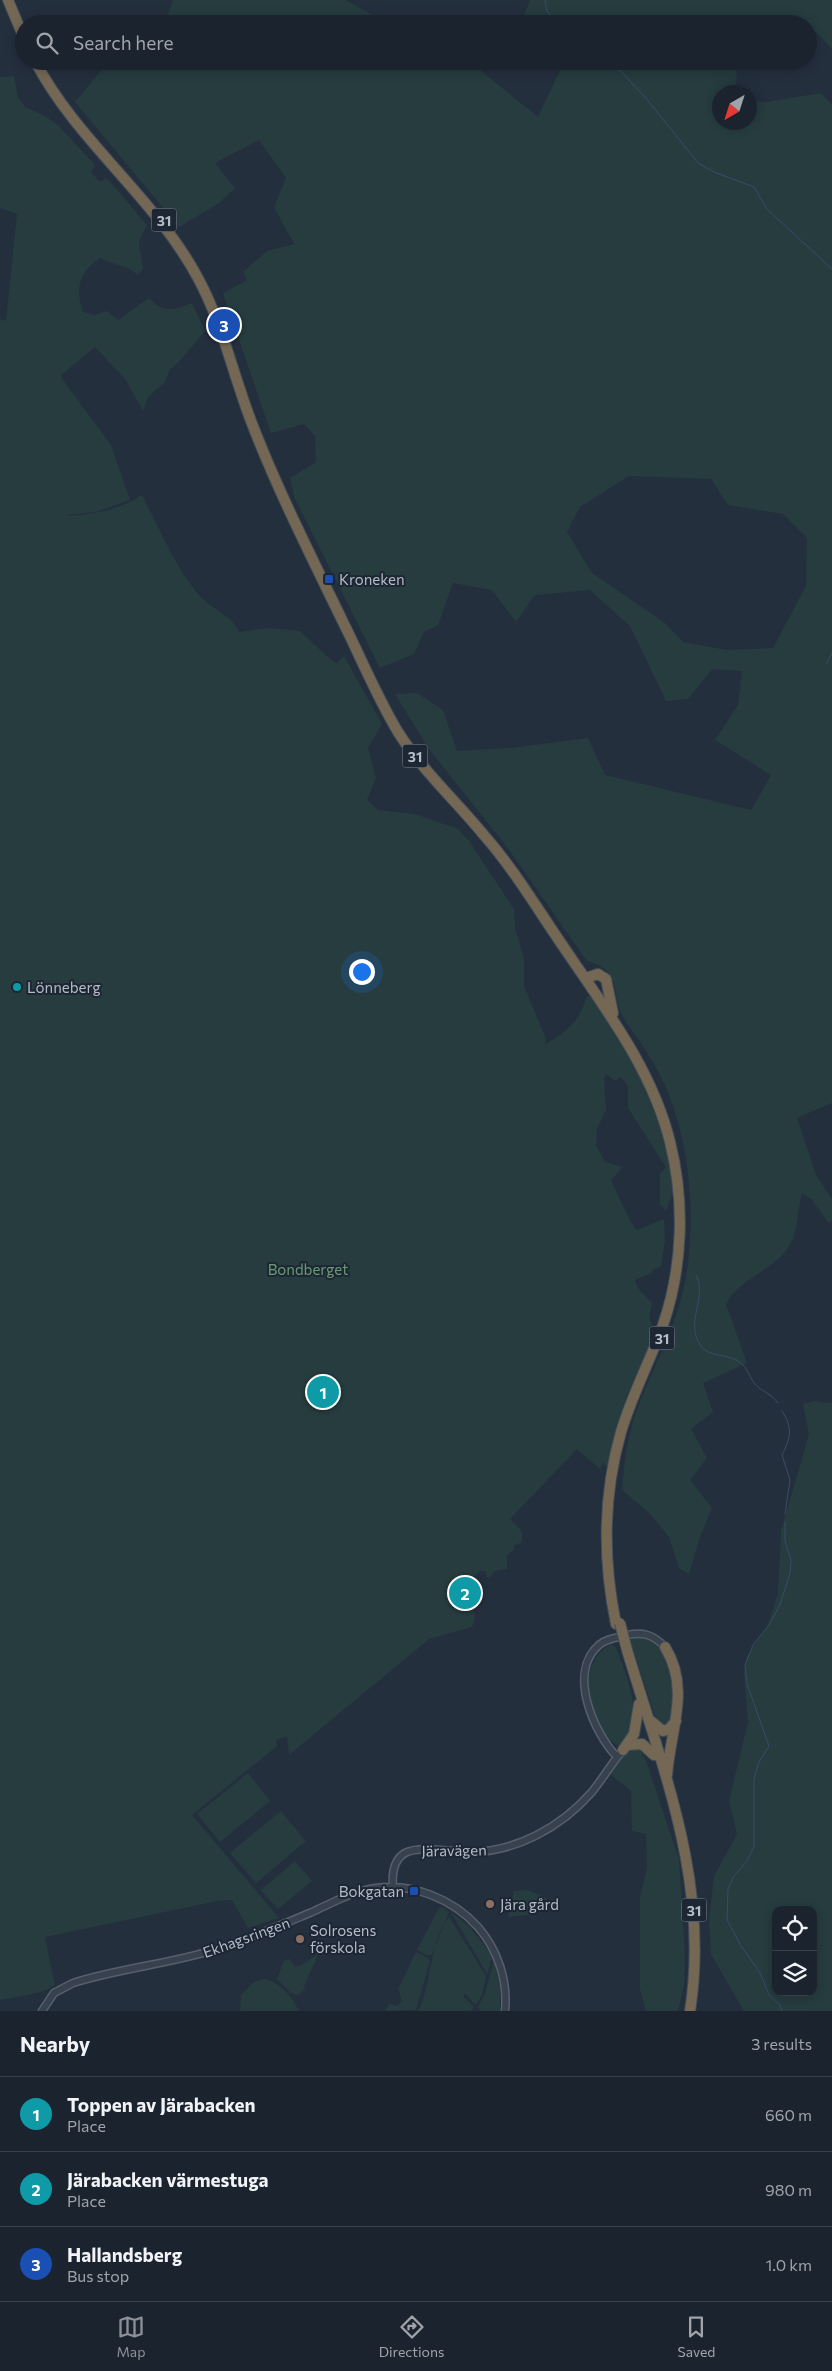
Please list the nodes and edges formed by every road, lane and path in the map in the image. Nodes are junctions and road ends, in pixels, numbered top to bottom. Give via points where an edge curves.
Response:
1 (11, 2) edge
2 (0, 7) edge
3 (16, 15) edge
4 (19, 15) edge
5 (40, 70) edge
6 (48, 70) edge
7 (618, 1624) junction
8 (665, 1647) joint
9 (625, 1650) junction
10 (639, 1704) junction
11 (648, 1717) junction
12 (676, 1721) junction
13 (623, 1751) junction
14 (654, 1755) junction
15 (667, 1781) junction
16 (393, 1887) junction
17 (42, 2011) edge
18 (505, 2011) edge
19 (685, 2011) edge
20 (690, 2011) edge

1 - 2 highway
1 - 3 highway
1 - 4 highway
5 - 7 highway, 31 via 66,112 162,224 196,274 267,459 398,732 512,871 630,1046 657,1100 677,1178 679,1249 668,1309 624,1421 612,1473 606,1540 609,1584
6 - 7 highway, 31 via 76,116 165,222 200,272 279,474 400,725 504,852 589,977 598,974 606,979 613,1014 640,1055 666,1112 679,1161 684,1219 681,1267 672,1310 630,1420 617,1471 611,1545
7 - 9 highway, 31, bridge
8 - 12 highway via 678,1682
8 - 13 street via 649,1635 633,1633 605,1641 591,1656 585,1679 589,1710 597,1730
9 - 10 highway, 31
9 - 11 highway, 31
10 - 13 highway via 636,1730
10 - 14 highway, 31
11 - 12 highway via 662,1731 669,1730
11 - 15 highway, 31
12 - 15 highway
13 - 14 highway via 642,1744
13 - 16 street, Järavägen via 586,1799 539,1834 516,1844 474,1852 411,1851 401,1856 395,1865
14 - 19 highway, 31 via 681,1845 689,1896 690,1957
15 - 20 highway, 31 via 686,1850 694,1908 695,1952
16 - 17 street, Ekhagsringen via 353,1894 209,1952 73,1983 54,1993
16 - 18 street, Ekhagsringen via 441,1899 472,1921 484,1934 496,1957 505,1988

